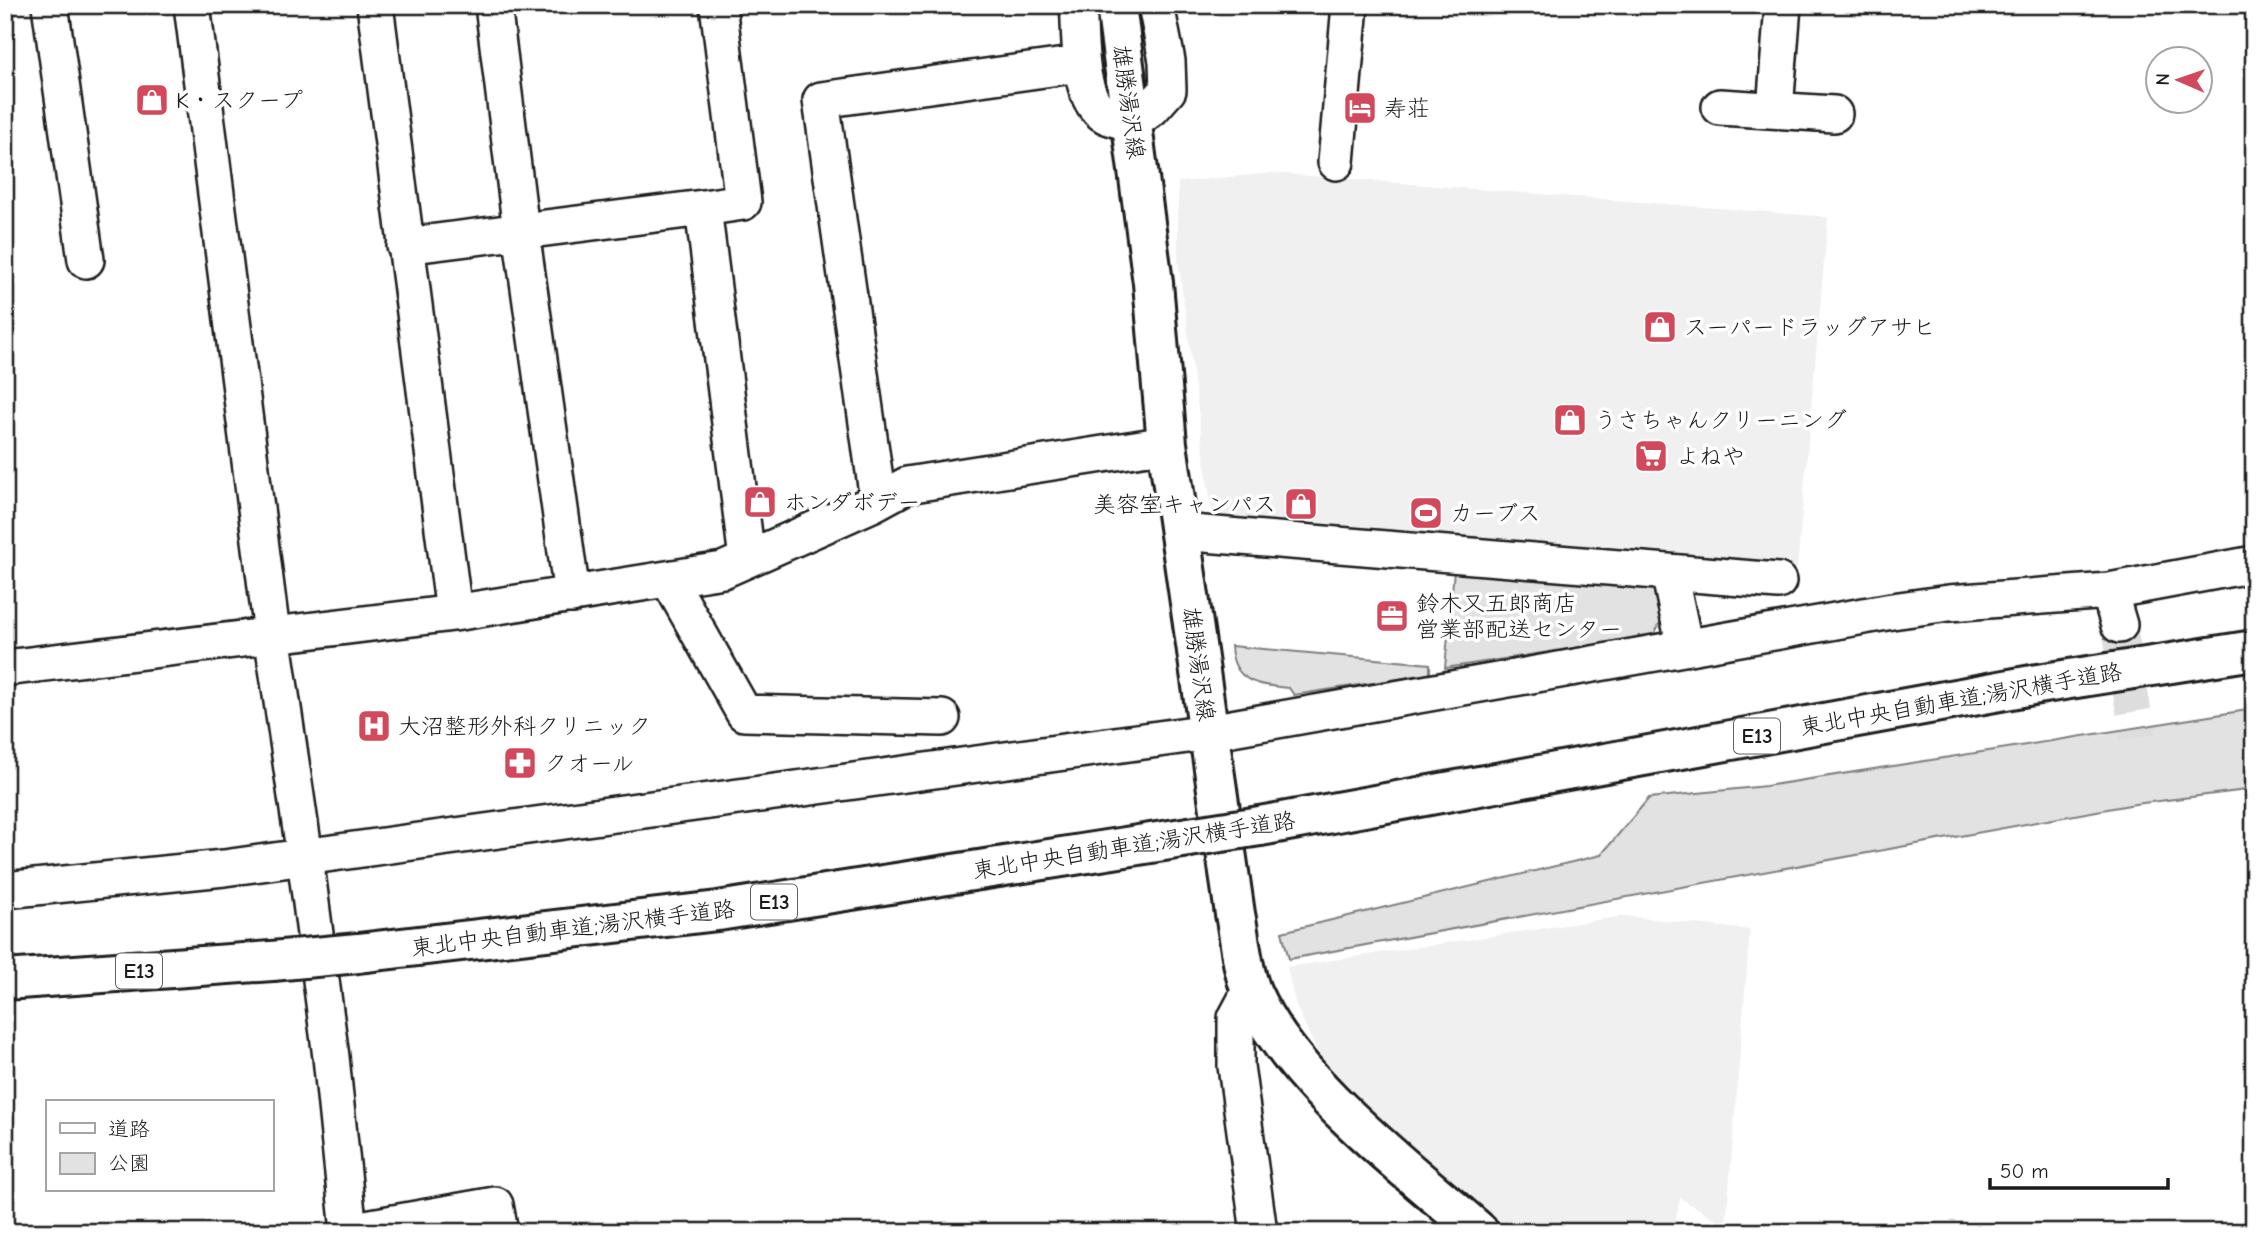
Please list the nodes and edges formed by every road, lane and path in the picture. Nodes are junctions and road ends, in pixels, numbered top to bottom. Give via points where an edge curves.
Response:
1 (50, 5) edge
2 (192, 5) edge
3 (375, 5) edge
4 (493, 5) edge
5 (718, 5) edge
6 (1078, 5) edge
7 (1115, 5) edge
8 (1156, 5) edge
9 (1350, 5) edge
10 (1783, 5) edge
11 (1080, 64) junction
12 (1720, 107) dead end
13 (1774, 110) junction
14 (1834, 114) dead end
15 (1132, 124) junction
16 (1336, 162) dead end
17 (703, 208) junction
18 (521, 231) junction
19 (405, 246) junction
20 (86, 260) dead end
21 (1167, 444) junction
22 (878, 500) junction
23 (1180, 532) junction
24 (747, 559) junction
25 (2254, 564) edge
26 (1669, 572) junction
27 (669, 580) junction
28 (1778, 581) dead end
29 (2109, 592) junction
30 (572, 596) junction
31 (454, 613) junction
32 (2119, 625) tunnel mouth
33 (272, 634) junction
34 (1685, 648) junction
35 (2254, 650) edge
36 (5, 668) edge
37 (942, 718) dead end
38 (1209, 732) junction
39 (305, 857) junction
40 (5, 890) edge
41 (5, 980) edge
42 (1251, 990) junction
43 (349, 1231) edge
44 (500, 1232) edge
45 (1259, 1232) edge
46 (1479, 1232) edge

1 - 20 street
2 - 33 street
3 - 19 street
4 - 18 street
5 - 17 street via 743,202
6 - 11 street
7 - 15 main road, 雄勝湯沢線
8 - 15 street via 1168,90
9 - 16 street
10 - 13 street
11 - 15 street via 1093,102 1104,114
11 - 22 street via 821,100
12 - 13 street
13 - 14 street
15 - 21 main road, 雄勝湯沢線 via 1153,283
17 - 18 street
17 - 24 street
18 - 19 street
18 - 30 street
19 - 31 street
21 - 22 street via 907,485
21 - 23 main road, 雄勝湯沢線
22 - 24 street
23 - 26 street
23 - 38 main road, 雄勝湯沢線
24 - 27 street via 723,570
25 - 29 street
26 - 28 street
26 - 34 street
27 - 30 street
27 - 37 street via 744,713
29 - 32 street
29 - 34 street via 1948,603
30 - 31 street
31 - 33 street
33 - 36 street
33 - 39 street
34 - 38 street
35 - 41 main road, 東北中央自動車道;湯沢横手道路 / E13, bridge via 2038,684 1260,826 718,911 358,953
38 - 39 street
38 - 42 main road, 雄勝湯沢線 via 1235,914
39 - 40 street
39 - 43 street
42 - 45 street via 1236,1018 1236,1066
42 - 46 main road, 雄勝湯沢線 via 1270,1027 1306,1073
43 - 44 street via 495,1205

